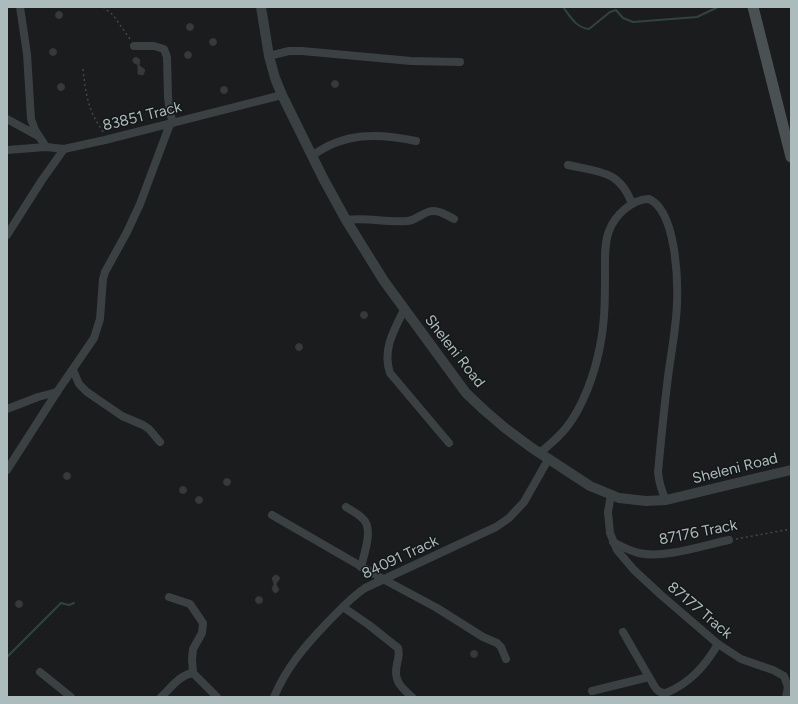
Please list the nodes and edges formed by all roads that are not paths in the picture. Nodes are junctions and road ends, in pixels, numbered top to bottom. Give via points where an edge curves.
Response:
1 (20, 7) edge
2 (262, 7) edge
3 (753, 7) edge
4 (134, 46) road end
5 (268, 56) junction
6 (460, 62) dead end
7 (282, 96) junction
8 (7, 119) edge
9 (172, 123) junction
10 (39, 136) junction
11 (416, 141) dead end
12 (46, 147) junction
13 (64, 149) junction
14 (7, 150) edge
15 (312, 156) junction
16 (791, 157) edge
17 (568, 165) dead end
18 (632, 204) junction
19 (454, 219) dead end
20 (346, 220) junction
21 (7, 235) edge
22 (404, 310) junction
23 (73, 370) junction
24 (57, 392) junction
25 (7, 409) edge
26 (160, 442) dead end
27 (449, 443) dead end
28 (544, 456) junction
29 (7, 470) edge
30 (791, 470) edge
31 (611, 495) junction
32 (666, 500) junction
33 (346, 506) dead end
34 (272, 515) dead end
35 (729, 540) road end
36 (613, 542) junction
37 (361, 566) junction
38 (383, 579) junction
39 (169, 597) dead end
40 (342, 607) junction
41 (623, 632) dead end
42 (718, 644) junction
43 (506, 659) dead end
44 (40, 672) dead end
45 (193, 673) junction
46 (649, 676) junction
47 (592, 691) dead end
48 (71, 697) edge
49 (161, 697) edge
50 (217, 697) edge
51 (274, 697) edge
52 (412, 697) edge
53 (786, 697) edge

1 - 10 street via 27,54 31,119
2 - 5 street, Sheleni Road
3 - 16 main road
4 - 9 street via 154,46 164,50 167,57
5 - 6 street via 288,51 302,51 411,61
5 - 7 street, Sheleni Road
7 - 9 street, 83851 Track
7 - 15 street, Sheleni Road
8 - 10 street
9 - 13 street, 83851 Track
9 - 23 street via 140,204 105,272 98,328
10 - 12 street
11 - 15 street via 377,135 365,136 330,145
12 - 13 street, 83851 Track
12 - 14 street, 83851 Track
13 - 21 street
15 - 20 street, Sheleni Road
17 - 18 street via 613,176 629,193
18 - 28 street, 84091 Track via 613,223 607,239 604,329 585,395 576,414
18 - 32 street via 650,199 657,205 670,229 675,259 677,305 658,472
19 - 20 street via 440,212 430,211 408,221 390,222 359,218
20 - 22 street, Sheleni Road
22 - 27 street via 390,341 387,358 390,373
22 - 28 street, Sheleni Road via 466,393 492,418
23 - 24 street
23 - 26 street via 79,384 87,392 122,416 149,429
24 - 25 street via 38,396
24 - 29 street
28 - 31 street, Sheleni Road via 590,486
28 - 38 street, 84091 Track via 524,502 509,518 488,531
30 - 32 street, Sheleni Road
31 - 32 street, Sheleni Road via 641,501
31 - 36 street, 87177 Track via 608,512
33 - 37 street via 365,520 368,528
34 - 37 street
35 - 36 street, 87176 Track via 648,555 631,551
36 - 42 street, 87177 Track via 639,575
37 - 38 street
38 - 40 street, 84091 Track via 365,588
38 - 43 street via 497,643
39 - 45 street via 190,604 203,623 202,633 193,649
40 - 51 street, 84091 Track via 293,661
40 - 52 street via 398,648 396,676 402,688
41 - 46 street
42 - 46 street via 698,673 669,692 658,692
42 - 53 street, 87177 Track via 741,659 781,673 788,687
44 - 48 street
45 - 49 street via 178,680
45 - 50 street
46 - 47 street

